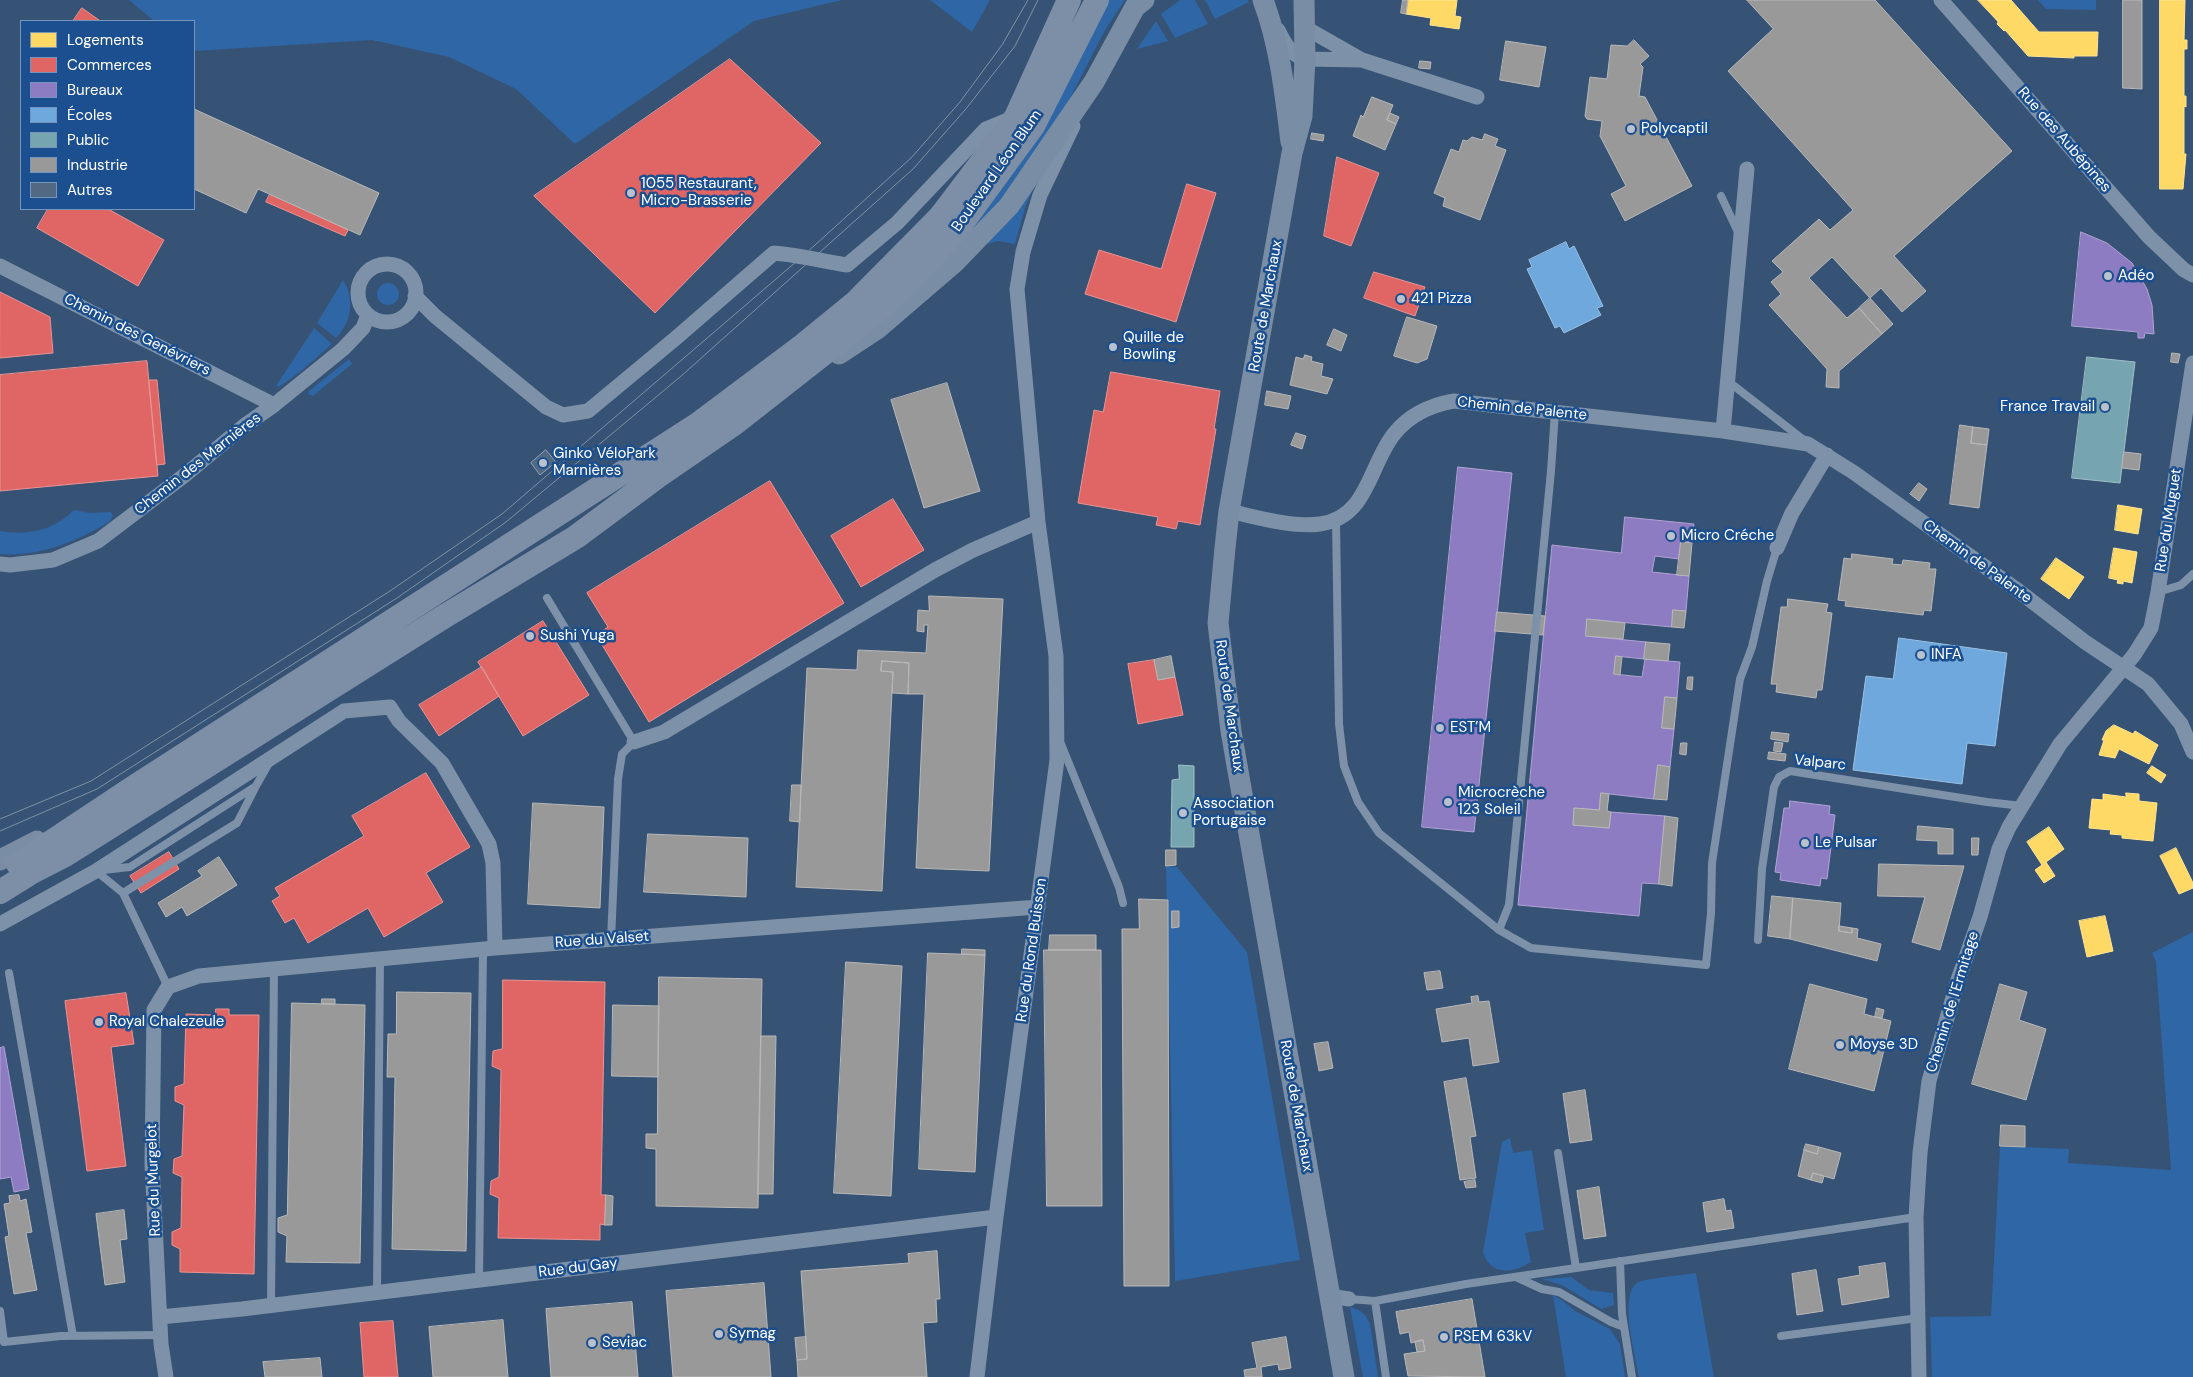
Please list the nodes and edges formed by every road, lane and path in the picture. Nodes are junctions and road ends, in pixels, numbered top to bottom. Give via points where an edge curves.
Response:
1 (1069, 0) edge
2 (1084, 0) edge
3 (1097, 0) edge
4 (1144, 0) edge
5 (1304, 0) edge
6 (1941, 0) edge
7 (1266, 6) edge
8 (1304, 27) junction
9 (1305, 59) junction
10 (1362, 60) junction
11 (1094, 82) junction
12 (1477, 97) dead end
13 (1016, 117) junction
14 (1292, 153) junction
15 (1747, 169) dead end
16 (1721, 196) dead end
17 (1741, 239) junction
18 (0, 266) edge
19 (2193, 275) edge
20 (415, 296) junction
21 (368, 315) junction
22 (2193, 363) edge
23 (1729, 382) junction
24 (274, 405) junction
25 (1555, 412) junction
26 (735, 423) junction
27 (1723, 431) junction
28 (1808, 444) junction
29 (1827, 454) junction
30 (1229, 511) junction
31 (1336, 520) junction
32 (1038, 522) junction
33 (1777, 548) joint
34 (0, 564) edge
35 (2193, 574) edge
36 (2158, 592) junction
37 (547, 598) dead end
38 (2124, 668) junction
39 (1056, 734) junction
40 (634, 742) junction
41 (2193, 752) edge
42 (272, 757) junction
43 (256, 786) junction
44 (134, 788) junction
45 (2022, 806) junction
46 (65, 855) junction
47 (0, 860) edge
48 (96, 871) junction
49 (0, 876) edge
50 (0, 892) edge
51 (123, 893) junction
52 (0, 902) edge
53 (1123, 903) dead end
54 (1038, 907) junction
55 (0, 924) edge
56 (1499, 930) junction
57 (611, 940) junction
58 (1758, 940) dead end
59 (489, 949) junction
60 (380, 959) junction
61 (274, 969) junction
62 (9, 973) dead end
63 (168, 987) junction
64 (1558, 1153) dead end
65 (996, 1217) junction
66 (1916, 1217) junction
67 (1620, 1261) junction
68 (1576, 1268) junction
69 (1515, 1277) junction
70 (478, 1280) junction
71 (377, 1292) junction
72 (1339, 1297) junction
73 (1375, 1300) junction
74 (271, 1305) junction
75 (0, 1311) edge
76 (160, 1317) junction
77 (1918, 1318) junction
78 (1624, 1327) junction
79 (161, 1335) junction
80 (73, 1336) junction
81 (1781, 1336) dead end
82 (166, 1377) edge
83 (977, 1377) edge
84 (1344, 1377) edge
85 (1386, 1377) edge
86 (1632, 1377) edge
87 (1919, 1377) edge

1 - 13 main road
2 - 13 main road, Boulevard Léon Blum via 1046,71
3 - 26 main road, Boulevard Léon Blum via 1033,126 957,230 911,280 869,318
4 - 11 main road via 1135,7
5 - 8 main road, Route de Marchaux
6 - 19 street, Rue des Aubépines via 2149,238
7 - 9 street via 1288,49
7 - 14 main road, Route de Marchaux via 1282,72
8 - 9 main road, Route de Marchaux
8 - 10 street
9 - 10 street
9 - 14 main road, Route de Marchaux via 1302,116
10 - 12 street
11 - 26 main road via 1009,206 955,262 877,329
11 - 32 street, Rue du Rond Buisson via 1040,195 1017,288
13 - 20 street via 986,129 897,222 848,265 812,260 804,255 774,253 588,410 562,415 546,407
13 - 44 main road via 940,217 856,302 802,346 690,430
14 - 30 main road, Route de Marchaux
15 - 17 street
16 - 17 lane
17 - 23 street
18 - 24 street, Chemin des Genévriers
20 - 21 street via 408,311 396,320 382,321
20 - 21 street via 412,280 401,268 385,264 377,266 363,276 359,284 359,301
21 - 24 street, Chemin des Marnières via 363,328 343,349
22 - 36 street, Rue du Muguet
23 - 27 street
23 - 28 lane
24 - 34 street, Chemin des Marnières via 98,541 53,560
25 - 27 street, Chemin de Palente
25 - 31 street, Chemin de Palente via 1454,401 1430,408 1408,419 1394,434 1367,489 1353,507
25 - 56 lane via 1509,904
26 - 46 main road, Boulevard Léon Blum via 576,537 436,621
27 - 28 street, Chemin de Palente
28 - 29 street, Chemin de Palente
29 - 33 street via 1792,513
29 - 38 street, Chemin de Palente
30 - 31 street, Chemin de Palente via 1301,525
30 - 72 main road, Route de Marchaux via 1218,623 1231,731
31 - 56 lane via 1340,724 1344,766 1358,802 1379,833
32 - 39 street, Rue du Rond Buisson via 1056,656
32 - 40 street via 935,570 664,732
33 - 56 lane via 1752,648 1740,680 1712,863 1712,914 1706,965 1531,948
35 - 36 lane via 2180,585
36 - 38 street, Rue du Muguet via 2151,628
37 - 40 lane
38 - 41 street, Chemin de Palente via 2158,695 2181,724
38 - 45 street, Chemin de l'Ermitage via 2060,744
39 - 53 lane
39 - 54 street, Rue du Rond Buisson via 1057,760
40 - 57 lane via 622,754 618,779
42 - 43 lane
42 - 48 street
42 - 59 street via 344,711 390,706 399,721 442,763 489,844 493,863
43 - 48 lane via 130,867
43 - 51 lane via 237,823
44 - 47 main road
44 - 49 main road
45 - 58 lane, Valparc via 1790,771 1779,777 1774,787 1762,869
45 - 66 street, Chemin de l'Ermitage via 1999,849 1929,1081
46 - 50 main road
46 - 52 main road via 37,879
48 - 51 lane
48 - 55 street
51 - 63 lane
54 - 57 street, Rue du Valset
54 - 65 street, Rue du Rond Buisson
57 - 59 street, Rue du Valset
59 - 60 street, Rue du Valset
59 - 70 lane
60 - 61 street, Rue du Valset
60 - 71 lane
61 - 63 street, Rue du Valset via 199,976
61 - 74 lane
62 - 80 lane
63 - 76 street, Rue du Murgelot via 154,1010 152,1164
64 - 68 lane
65 - 70 street, Rue du Gay
65 - 83 street, Rue du Rond Buisson
66 - 67 lane
66 - 77 street, Chemin de l'Ermitage
67 - 68 lane
67 - 78 lane
68 - 69 lane
69 - 73 lane
69 - 78 lane via 1559,1292
70 - 71 street, Rue du Gay
71 - 74 street, Rue du Gay
72 - 73 lane
72 - 84 main road, Route de Marchaux
73 - 85 lane
74 - 76 street, Rue du Gay
75 - 80 lane via 4,1342
76 - 79 street, Rue du Murgelot
77 - 81 lane
77 - 87 street, Chemin de l'Ermitage
78 - 86 lane
79 - 80 lane
79 - 82 street, Rue du Murgelot

